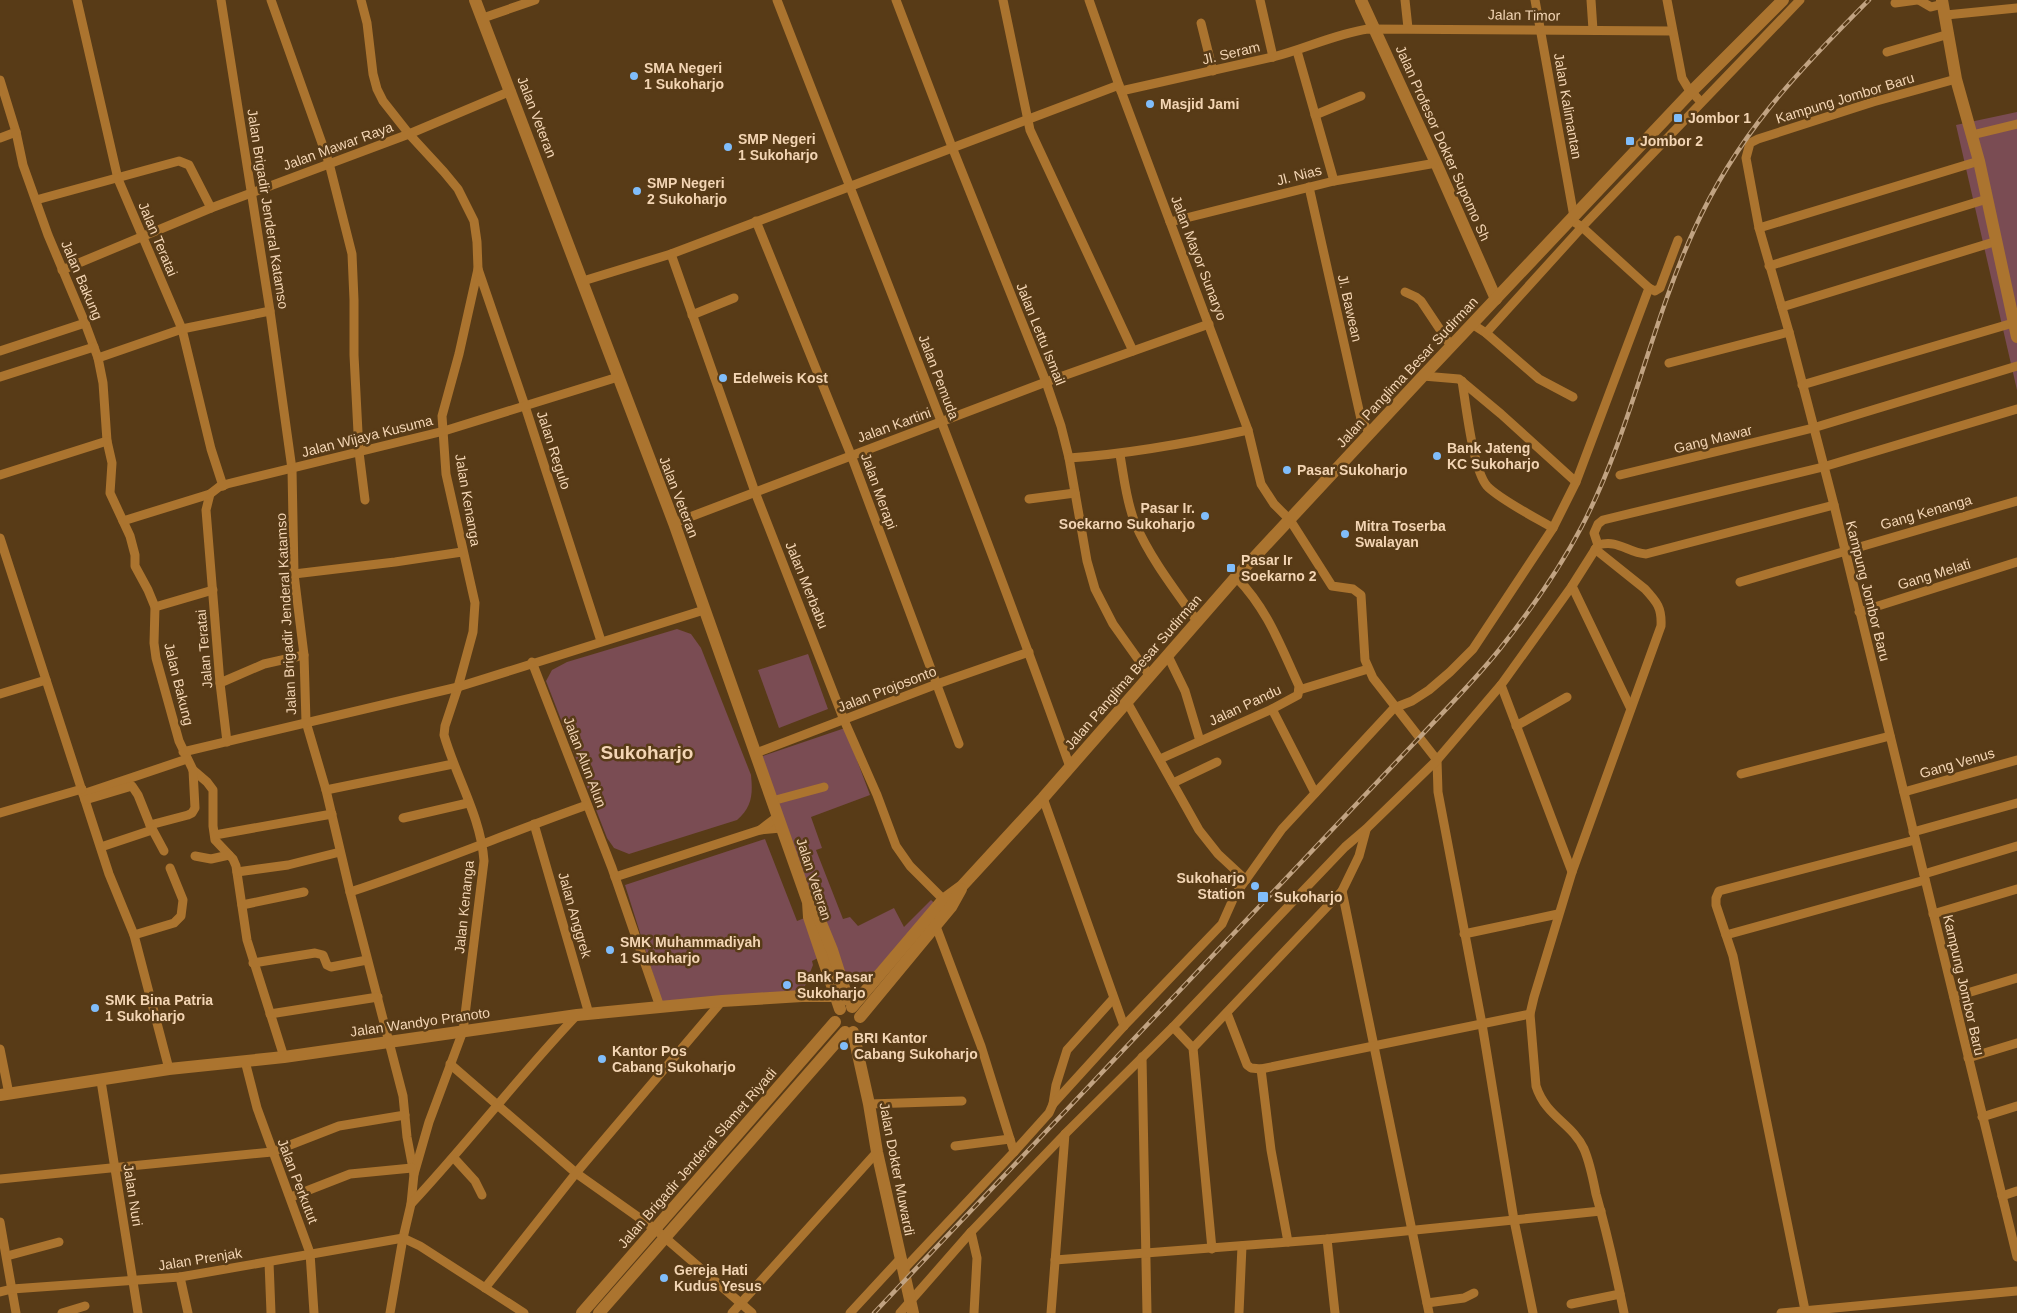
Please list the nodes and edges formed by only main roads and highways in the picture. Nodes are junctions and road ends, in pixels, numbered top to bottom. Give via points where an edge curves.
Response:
1 (475, 0) edge
2 (1361, 0) edge
3 (1782, 0) edge
4 (1944, 6) edge
5 (1496, 299) junction
6 (2017, 337) edge
7 (841, 994) junction
8 (851, 1010) junction
9 (835, 1022) junction
10 (849, 1032) junction
11 (5, 1095) edge
12 (660, 1233) junction
13 (622, 1277) junction
14 (911, 1308) edge
15 (582, 1313) edge
16 (599, 1313) edge

1 - 7 main road, Jalan Veteran via 674,524 808,902 807,910
2 - 5 main road, Jalan Profesor Dokter Supomo Sh
3 - 5 main road, Jalan Panglima Besar Sudirman
4 - 6 main road via 1956,79 1979,161
5 - 8 main road, Jalan Panglima Besar Sudirman via 1236,576 1043,798
7 - 8 main road, Jalan Veteran
7 - 11 main road, Jalan Wandyo Pranoto via 722,1001 583,1015 284,1057 169,1069
8 - 9 main road via 835,1014
8 - 10 main road via 860,1024
9 - 10 main road via 838,1029
9 - 12 main road, Jalan Brigadir Jenderal Slamet Riyadi
10 - 12 main road, Jalan Brigadir Jenderal Slamet Riyadi
10 - 14 main road, Jalan Dokter Muwardi via 869,1104
12 - 13 main road, Jalan Brigadir Jenderal Slamet Riyadi
13 - 15 main road, Jalan Brigadir Jenderal Slamet Riyadi
13 - 16 main road, Jalan Brigadir Jenderal Slamet Riyadi

